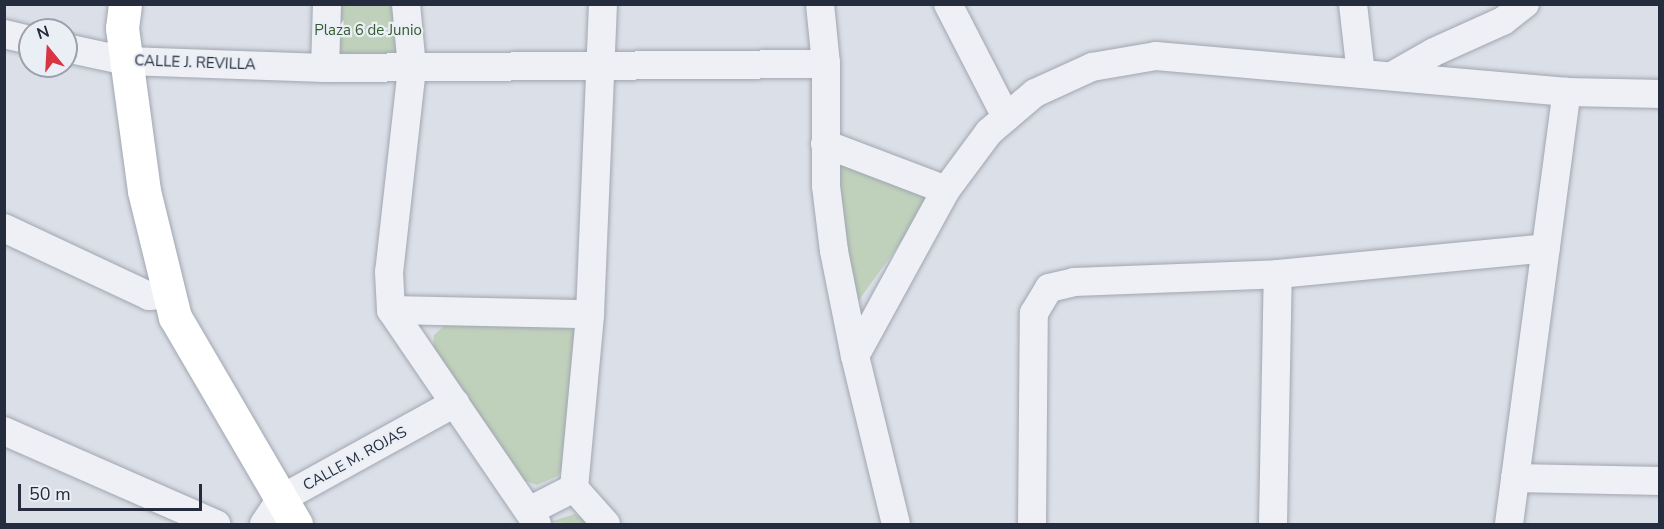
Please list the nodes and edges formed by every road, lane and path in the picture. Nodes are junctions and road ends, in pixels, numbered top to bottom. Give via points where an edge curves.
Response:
1 (125, 4) edge
2 (327, 4) edge
3 (406, 4) edge
4 (603, 4) edge
5 (820, 4) edge
6 (948, 4) edge
7 (1353, 4) edge
8 (1525, 4) edge
9 (78, 51) edge
10 (126, 61) junction
11 (826, 64) junction
12 (600, 67) junction
13 (325, 68) junction
14 (412, 68) junction
15 (1361, 74) junction
16 (1392, 76) junction
17 (1567, 92) junction
18 (1659, 93) edge
19 (1006, 117) junction
20 (825, 144) junction
21 (946, 190) junction
22 (4, 228) edge
23 (1546, 248) junction
24 (1278, 274) junction
25 (170, 294) junction
26 (391, 310) junction
27 (591, 314) junction
28 (855, 356) junction
29 (455, 403) junction
30 (4, 431) edge
31 (1515, 478) junction
32 (1659, 481) edge
33 (574, 488) junction
34 (280, 516) edge
35 (533, 518) edge
36 (216, 525) edge
37 (606, 525) edge
38 (896, 525) edge
39 (1032, 525) edge
40 (1273, 525) edge
41 (1509, 525) edge

1 - 10 main road
2 - 13 street
3 - 14 street
4 - 12 street
5 - 11 street
6 - 19 street
7 - 15 street
8 - 16 street via 1503,21
9 - 10 street, CALLE J. REVILLA
10 - 13 street, CALLE J. REVILLA
10 - 25 main road via 144,191
11 - 12 street, CALLE J. REVILLA
11 - 20 street
12 - 14 street, CALLE J. REVILLA
12 - 27 street
13 - 14 street, CALLE J. REVILLA
14 - 26 street via 389,272
15 - 16 street
15 - 19 street via 1156,56 1092,67 1035,93
16 - 17 street
17 - 18 street
17 - 23 street
19 - 21 street via 989,132
20 - 21 street
20 - 28 street via 834,251
21 - 28 street
22 - 25 street via 149,296
23 - 24 street
23 - 31 street
24 - 39 street via 1074,282 1049,288 1034,313
24 - 40 street
25 - 34 main road via 175,317
26 - 27 street
26 - 29 street
27 - 33 street
28 - 38 street
29 - 34 street, CALLE M. ROJAS
29 - 35 street
30 - 36 street
31 - 32 street
31 - 41 street
33 - 35 street
33 - 37 street

